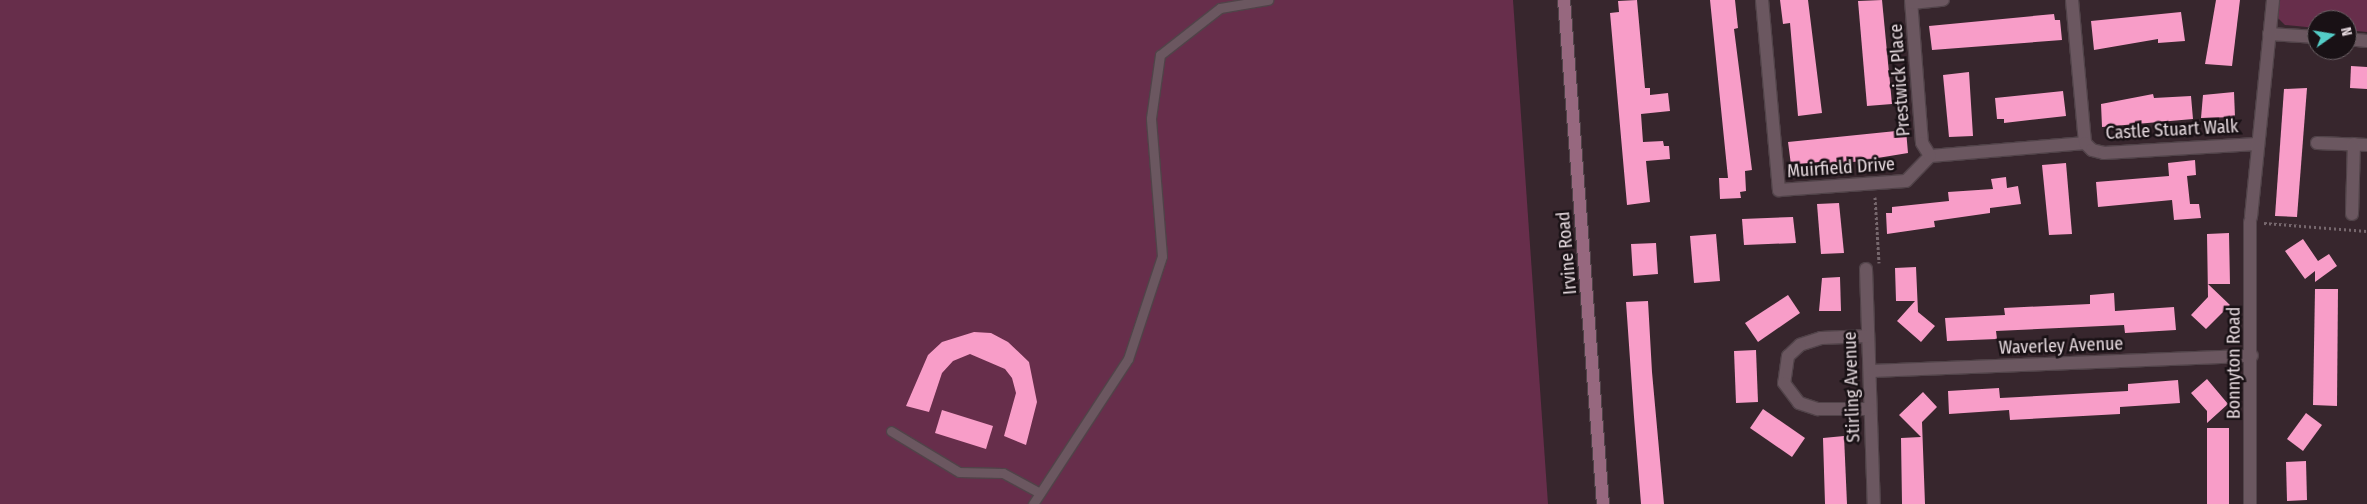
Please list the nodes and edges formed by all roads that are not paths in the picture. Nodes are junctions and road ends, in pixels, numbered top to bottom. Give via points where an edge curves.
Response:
1 (1268, 0) edge
2 (1564, 0) edge
3 (1762, 0) edge
4 (1943, 0) edge
5 (2072, 0) edge
6 (2273, 0) edge
7 (1912, 2) edge
8 (2269, 34) junction
9 (2307, 36) edge
10 (2085, 143) junction
11 (2317, 143) dead end
12 (2257, 144) junction
13 (2354, 144) junction
14 (2367, 145) edge
15 (1930, 156) junction
16 (2352, 214) dead end
17 (1866, 269) road end
18 (1868, 336) junction
19 (2252, 356) junction
20 (1871, 371) junction
21 (1870, 409) junction
22 (891, 431) dead end
23 (1040, 493) junction
24 (1033, 504) edge
25 (1603, 504) edge
26 (1874, 504) edge
27 (2250, 504) edge

1 - 23 lane via 1220,8 1160,55 1150,118 1162,256 1128,359
2 - 25 main road, Irvine Road
3 - 15 street, Muirfield Drive via 1779,190 1906,181
4 - 7 street
5 - 10 street, Castle Stuart Walk
6 - 8 street, Bonnyton Road
7 - 15 street, Prestwick Place via 1922,143
8 - 9 street
8 - 12 street, Bonnyton Road
10 - 12 street, Castle Stuart Walk via 2104,153
10 - 15 street
11 - 13 street
12 - 19 street, Bonnyton Road via 2251,221
13 - 14 street
13 - 16 street
17 - 18 street, Stirling Avenue
18 - 20 street, Stirling Avenue
18 - 21 street via 1821,338 1800,346 1788,356 1784,383 1800,403 1818,409
19 - 20 street, Waverley Avenue
19 - 27 street, Bonnyton Road
20 - 21 street, Stirling Avenue
21 - 26 street, Stirling Avenue
22 - 23 lane via 958,472 1004,474
23 - 24 lane

